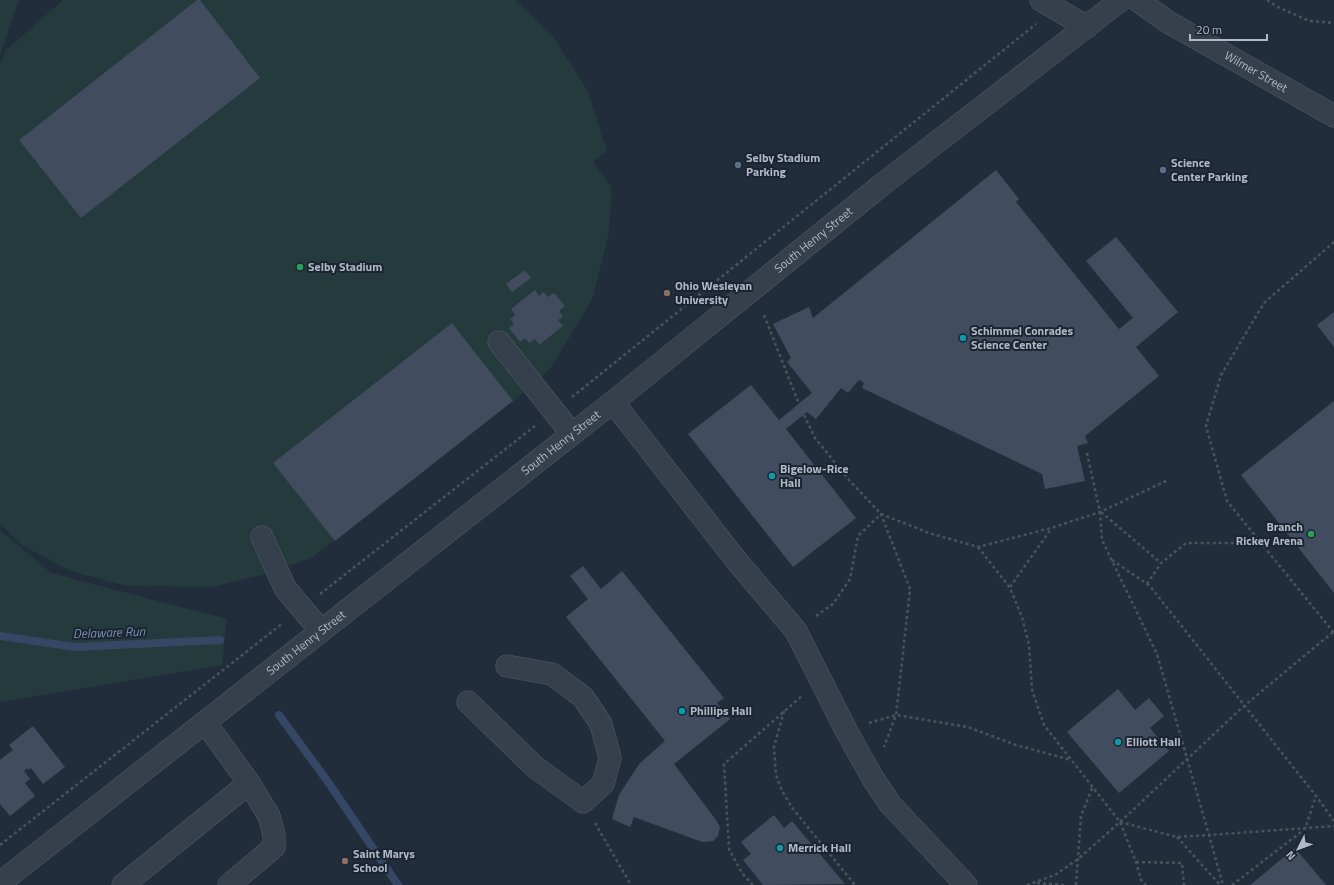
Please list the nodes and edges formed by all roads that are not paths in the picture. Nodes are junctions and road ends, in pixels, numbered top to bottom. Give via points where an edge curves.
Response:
1 (1041, 0) edge
2 (1121, 0) edge
3 (1138, 0) edge
4 (1087, 27) junction
5 (1334, 116) edge
6 (499, 342) dead end
7 (613, 402) junction
8 (572, 434) junction
9 (262, 537) dead end
10 (321, 631) junction
11 (507, 666) dead end
12 (468, 702) dead end
13 (205, 722) junction
14 (249, 783) junction
15 (0, 883) edge
16 (123, 885) edge
17 (229, 885) edge
18 (966, 885) edge

1 - 4 street
2 - 4 street, South Henry Street
3 - 5 street, Wilmer Street via 1168,22
4 - 7 street, South Henry Street via 884,183
6 - 8 street
7 - 8 street, South Henry Street
7 - 18 street via 736,560 796,631 846,730 890,804
8 - 10 street, South Henry Street
9 - 10 street via 285,588
10 - 13 street, South Henry Street
11 - 12 street via 552,674 582,697 601,724 610,758 603,784 583,802 535,767
13 - 14 street
13 - 15 street, South Henry Street
14 - 16 street
14 - 17 street via 269,816 274,847

